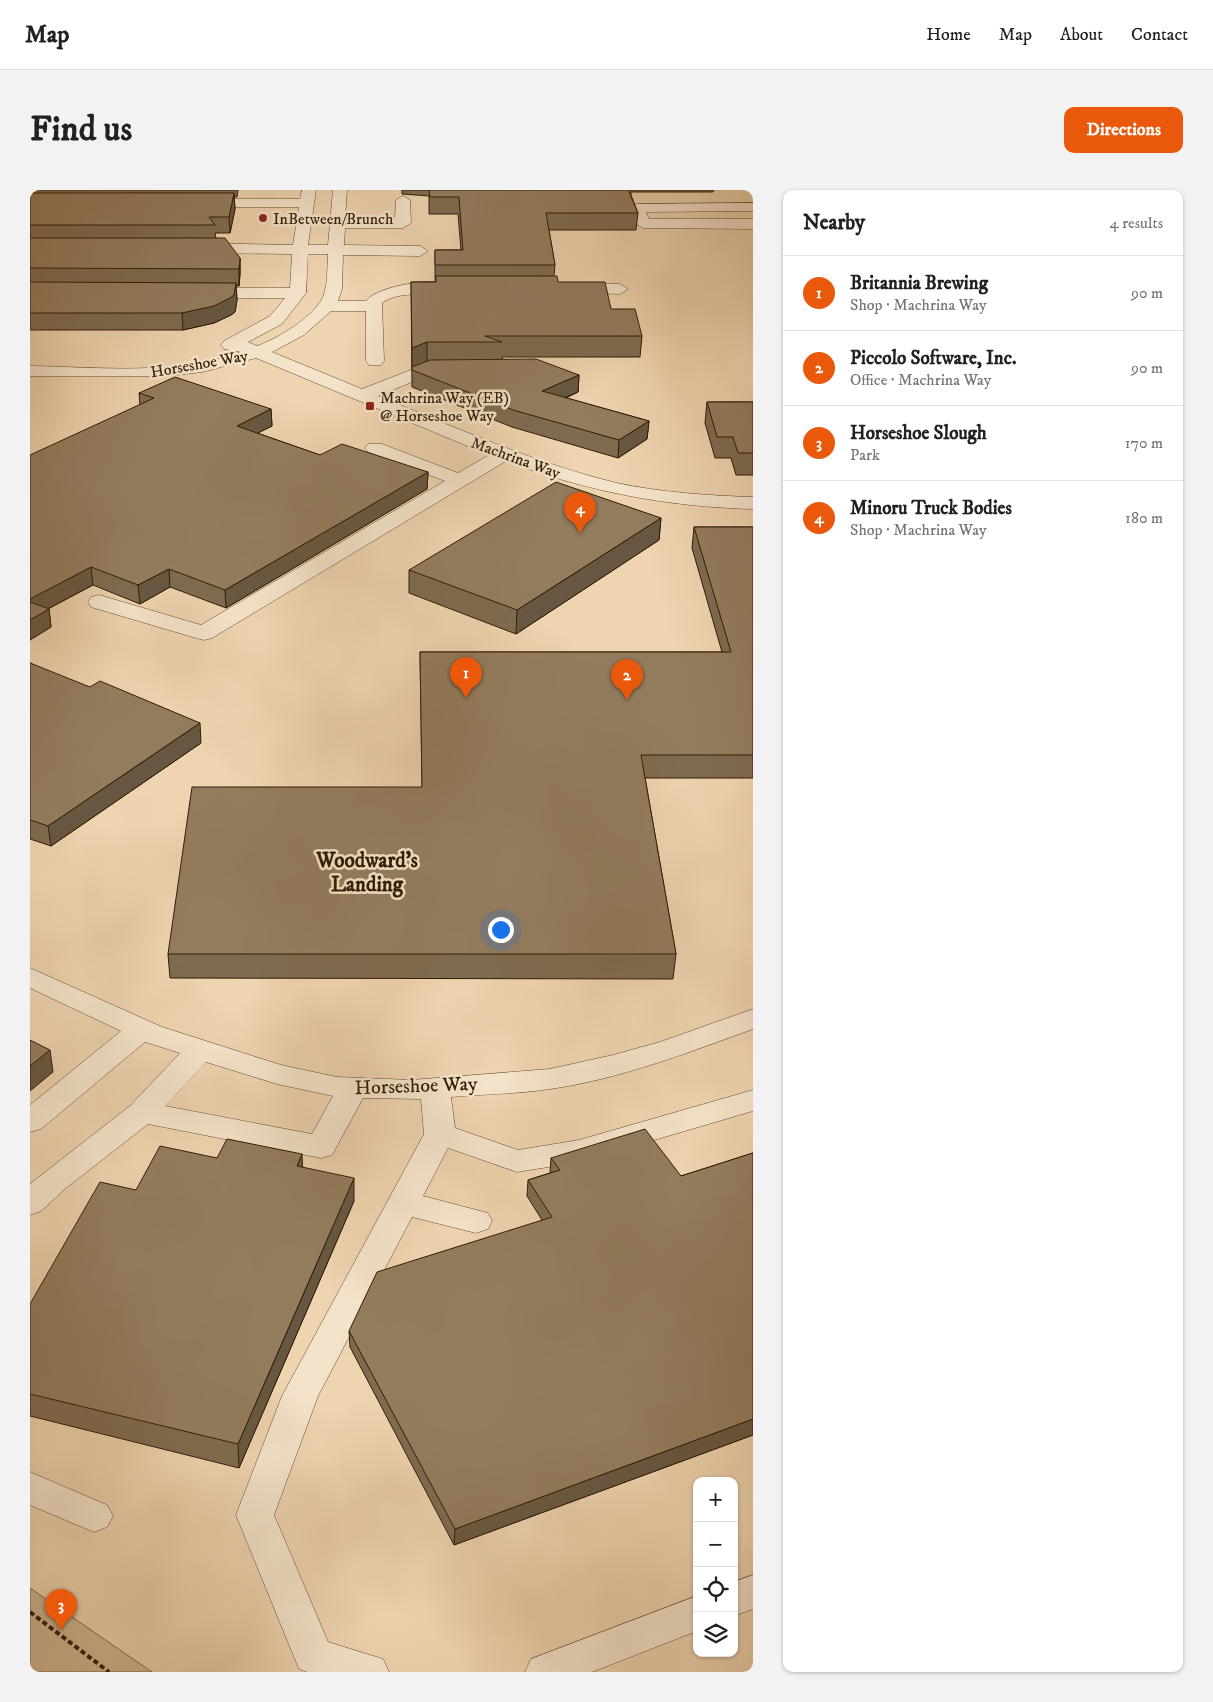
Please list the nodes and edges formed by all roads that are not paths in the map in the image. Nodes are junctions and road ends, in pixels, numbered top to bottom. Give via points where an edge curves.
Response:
1 (340, 190) edge
2 (260, 197) edge
3 (308, 197) edge
4 (403, 200) dead end
5 (182, 203) edge
6 (753, 207) edge
7 (753, 224) edge
8 (190, 237) edge
9 (337, 237) junction
10 (301, 244) junction
11 (177, 248) edge
12 (420, 251) dead end
13 (465, 289) edge
14 (552, 289) edge
15 (620, 289) dead end
16 (186, 293) edge
17 (298, 293) junction
18 (326, 306) junction
19 (374, 306) junction
20 (235, 343) junction
21 (257, 352) junction
22 (375, 361) dead end
23 (464, 370) edge
24 (89, 371) junction
25 (30, 372) edge
26 (362, 396) junction
27 (375, 448) dead end
28 (504, 454) junction
29 (460, 480) junction
30 (753, 503) edge
31 (99, 602) dead end
32 (30, 977) edge
33 (753, 1018) edge
34 (142, 1029) junction
35 (200, 1050) junction
36 (353, 1088) junction
37 (435, 1088) junction
38 (753, 1100) edge
39 (142, 1112) junction
40 (30, 1121) edge
41 (440, 1134) junction
42 (30, 1203) edge
43 (404, 1203) junction
44 (476, 1221) dead end
45 (30, 1488) edge
46 (94, 1516) dead end
47 (753, 1592) edge
48 (738, 1598) edge
49 (693, 1615) edge
50 (369, 1672) edge
51 (545, 1672) edge

1 - 9 street, Horseshoe Way
2 - 3 street
2 - 5 street
3 - 10 street
4 - 9 street via 403,223
6 - 7 street via 637,208 643,223
8 - 10 street
9 - 10 street
9 - 12 street
9 - 18 street, Horseshoe Way via 332,294
10 - 11 street
10 - 17 street
13 - 19 street via 407,289 382,293 374,301
14 - 15 street
16 - 17 street
17 - 20 street, Horseshoe Way via 276,320
18 - 19 street
18 - 21 street, Horseshoe Way via 314,320 295,333
19 - 22 street
20 - 21 street, Machrina Way
20 - 24 street, Horseshoe Way via 193,355
21 - 24 street, Horseshoe Way via 221,363 157,372
21 - 26 street, Machrina Way
23 - 26 street via 427,370
24 - 25 street, Horseshoe Way
26 - 28 street, Machrina Way
27 - 29 street
28 - 29 street
28 - 30 street, Machrina Way via 618,489 718,502
29 - 31 street via 204,633
32 - 34 street, Horseshoe Way
33 - 37 street, Horseshoe Way via 670,1049 615,1065 550,1079
34 - 35 street, Horseshoe Way
34 - 40 street
35 - 36 street, Horseshoe Way via 276,1074
35 - 39 street
36 - 37 street, Horseshoe Way
36 - 39 street via 321,1147
37 - 41 street
38 - 41 street via 579,1151 517,1161
39 - 42 street
41 - 43 street
43 - 44 street
43 - 50 street via 300,1396 255,1515 313,1656
45 - 46 street
47 - 48 street
49 - 51 street

